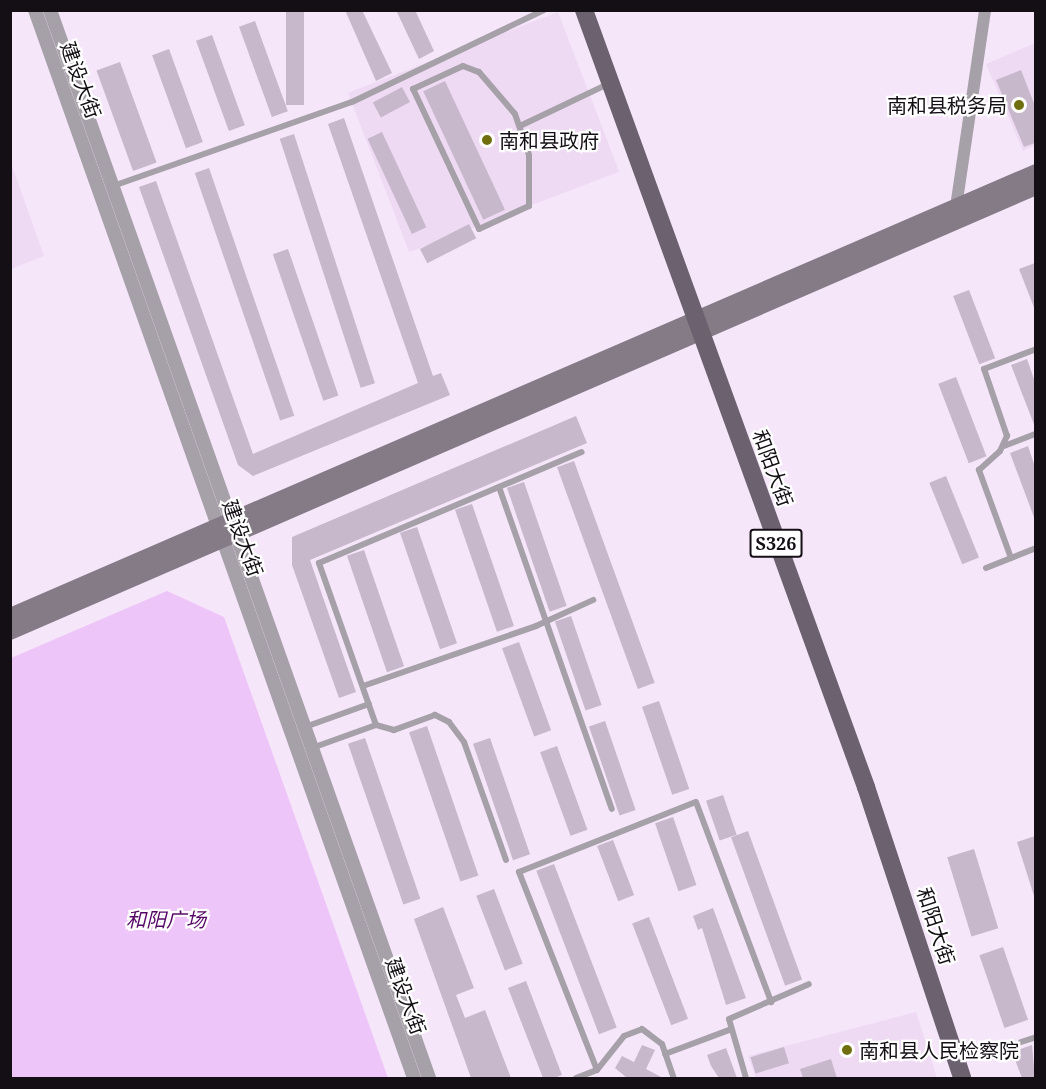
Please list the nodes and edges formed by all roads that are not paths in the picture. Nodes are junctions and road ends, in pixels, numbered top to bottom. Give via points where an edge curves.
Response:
1 (35, 10) edge
2 (50, 10) edge
3 (544, 10) edge
4 (584, 10) edge
5 (593, 10) edge
6 (985, 10) edge
7 (614, 82) junction
8 (522, 125) junction
9 (1035, 172) edge
10 (112, 186) junction
11 (1035, 188) edge
12 (956, 207) junction
13 (701, 325) junction
14 (1035, 349) edge
15 (1035, 434) edge
16 (1003, 446) junction
17 (582, 452) dead end
18 (499, 487) junction
19 (227, 530) junction
20 (1035, 548) edge
21 (1011, 558) junction
22 (986, 568) dead end
23 (593, 600) dead end
24 (10, 616) edge
25 (546, 621) junction
26 (10, 632) edge
27 (363, 686) junction
28 (369, 705) junction
29 (376, 725) junction
30 (304, 728) junction
31 (312, 748) junction
32 (612, 809) dead end
33 (506, 860) dead end
34 (809, 984) dead end
35 (771, 1002) junction
36 (729, 1030) junction
37 (1035, 1037) edge
38 (1021, 1042) dead end
39 (665, 1054) junction
40 (597, 1070) junction
41 (414, 1078) edge
42 (429, 1078) edge
43 (576, 1078) edge
44 (674, 1078) edge
45 (746, 1078) edge
46 (962, 1078) edge
47 (971, 1078) edge

1 - 19 street, 建设大街
2 - 10 street, 建设大街
3 - 10 lane via 352,102
4 - 7 main road, 和阳大街 / S326
5 - 7 main road, 和阳大街 / S326
6 - 12 street
7 - 8 lane
7 - 13 main road, 和阳大街 / S326
8 - 8 lane via 498,91 470,68 413,89 479,230 529,206 529,155
9 - 12 main road
10 - 19 street, 建设大街
11 - 13 main road
12 - 13 main road
13 - 19 main road
13 - 46 main road, 和阳大街 / S326 via 866,788
13 - 47 main road, 和阳大街 / S326 via 874,785
14 - 16 lane via 984,369 1006,429
15 - 16 lane
16 - 21 lane via 979,470
17 - 18 lane
18 - 25 lane
18 - 27 lane via 319,562
19 - 24 main road
19 - 26 main road
19 - 30 street, 建设大街
19 - 41 street, 建设大街
20 - 21 lane
21 - 22 lane
23 - 25 lane
25 - 27 lane
25 - 32 lane
27 - 28 lane
28 - 29 lane
28 - 30 lane
29 - 31 lane
29 - 33 lane via 394,730 435,714 449,722 464,742
30 - 31 street, 建设大街
31 - 42 street, 建设大街
34 - 35 lane
35 - 36 lane via 729,1019
35 - 40 lane via 696,802 519,872
36 - 39 lane
36 - 45 lane
37 - 38 lane
39 - 40 lane via 653,1035 636,1029
39 - 44 lane
40 - 43 lane

